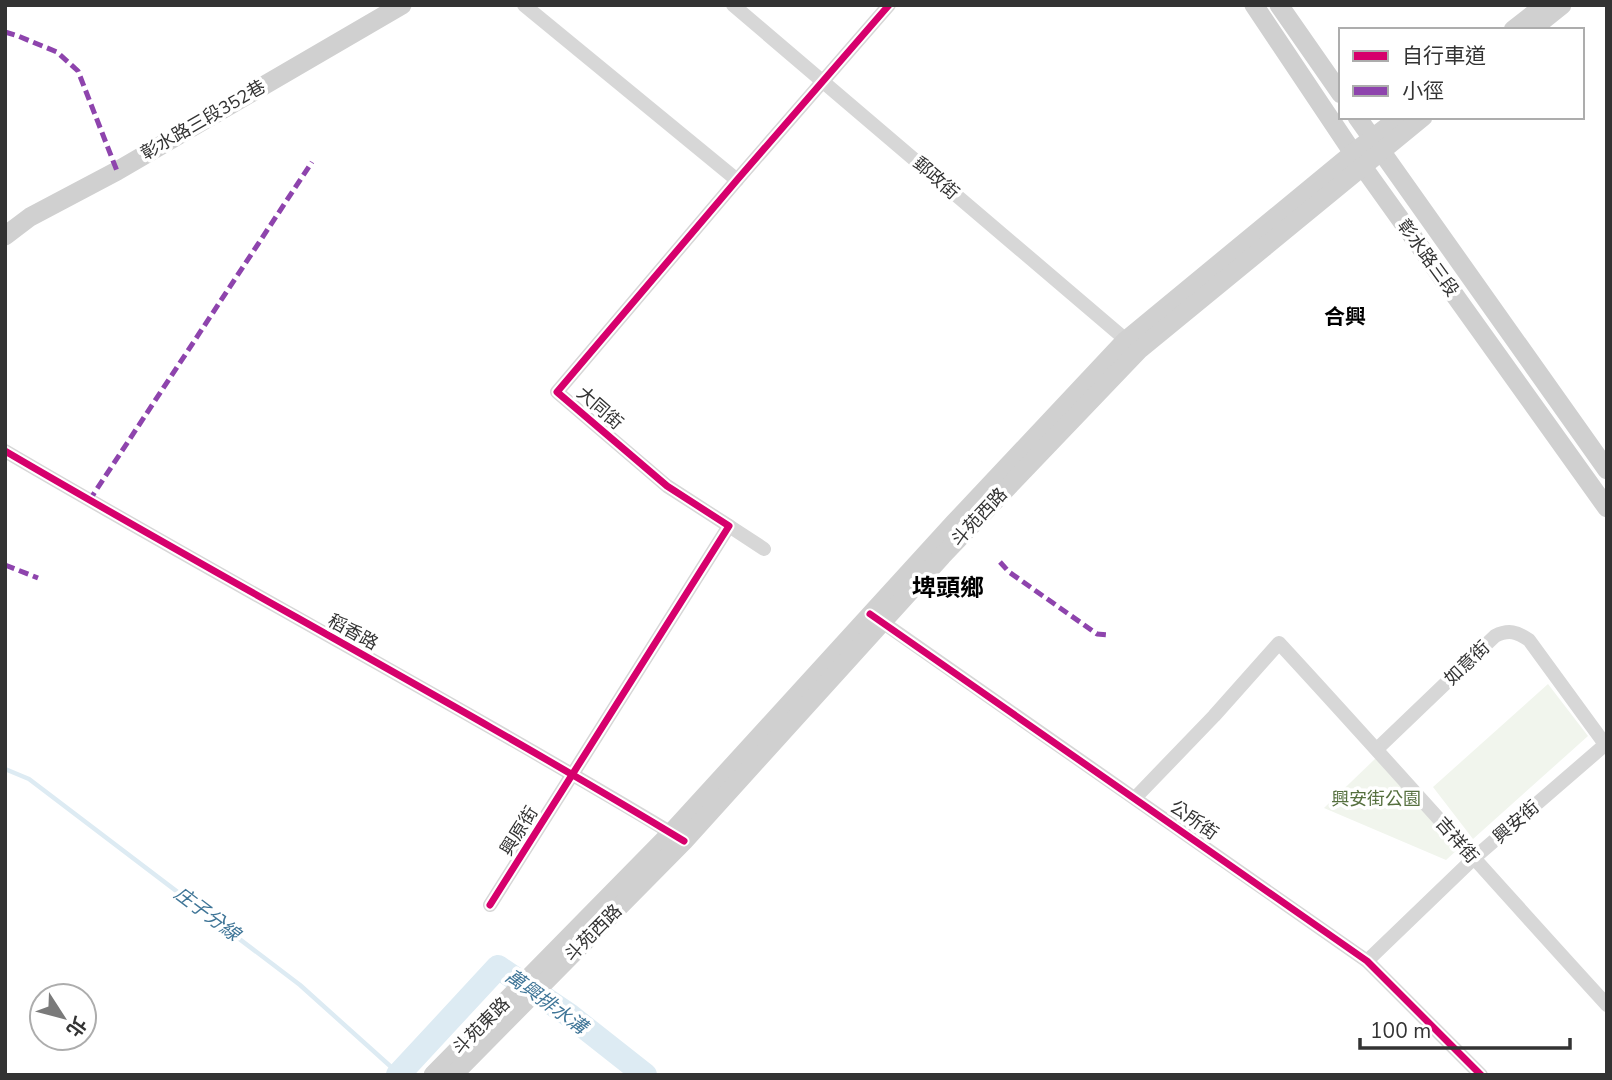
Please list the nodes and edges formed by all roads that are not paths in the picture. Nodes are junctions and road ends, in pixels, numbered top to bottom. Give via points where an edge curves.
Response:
1 (402, 5) edge
2 (524, 5) edge
3 (733, 5) edge
4 (889, 5) edge
5 (1254, 5) edge
6 (1279, 5) edge
7 (1545, 5) edge
8 (1562, 5) edge
9 (1516, 28) edge
10 (1533, 28) edge
11 (824, 82) junction
12 (1339, 91) edge
13 (1358, 119) edge
14 (1398, 119) edge
15 (1420, 119) edge
16 (1376, 145) junction
17 (1357, 160) junction
18 (737, 180) junction
19 (5, 236) edge
20 (1132, 345) junction
21 (5, 451) edge
22 (1607, 470) edge
23 (1607, 508) edge
24 (729, 526) junction
25 (764, 549) dead end
26 (876, 618) junction
27 (1606, 744) edge
28 (1377, 749) junction
29 (573, 774) junction
30 (1135, 797) junction
31 (678, 837) junction
32 (1474, 859) junction
33 (490, 905) dead end
34 (1367, 961) junction
35 (535, 981) junction
36 (1607, 1005) edge
37 (433, 1075) edge
38 (453, 1075) edge
39 (1481, 1075) edge

1 - 19 main road, 彰水路三段352巷 via 30,217
2 - 18 street
3 - 11 street, 郵政街
4 - 11 street, 大同街
5 - 17 main road, 彰水路三段
6 - 12 main road
7 - 9 main road
8 - 10 main road
11 - 18 street, 大同街
11 - 20 street, 郵政街
13 - 16 main road, 彰水路三段
14 - 16 main road, 斗苑西路
15 - 16 main road, 斗苑西路
16 - 17 main road, 斗苑西路
16 - 22 main road, 彰水路三段
17 - 20 main road, 斗苑西路
17 - 23 main road, 彰水路三段
18 - 24 street, 大同街 via 557,392 667,486
20 - 26 main road, 斗苑西路 via 942,556
21 - 29 street, 稻香路
24 - 25 street
24 - 29 street
26 - 30 street, 公所街
26 - 31 main road, 斗苑西路
27 - 28 street, 如意街 via 1529,640 1513,631 1495,635
27 - 32 street, 興安街
28 - 30 street, 吉祥街 via 1279,643
28 - 32 street, 吉祥街
29 - 31 street, 稻香路
29 - 33 street, 興原街
30 - 34 street, 公所街
31 - 35 main road, 斗苑西路
32 - 34 street, 興安街
32 - 36 street, 吉祥街
34 - 39 street, 公所街
35 - 37 main road, 斗苑東路
35 - 38 main road, 斗苑東路

